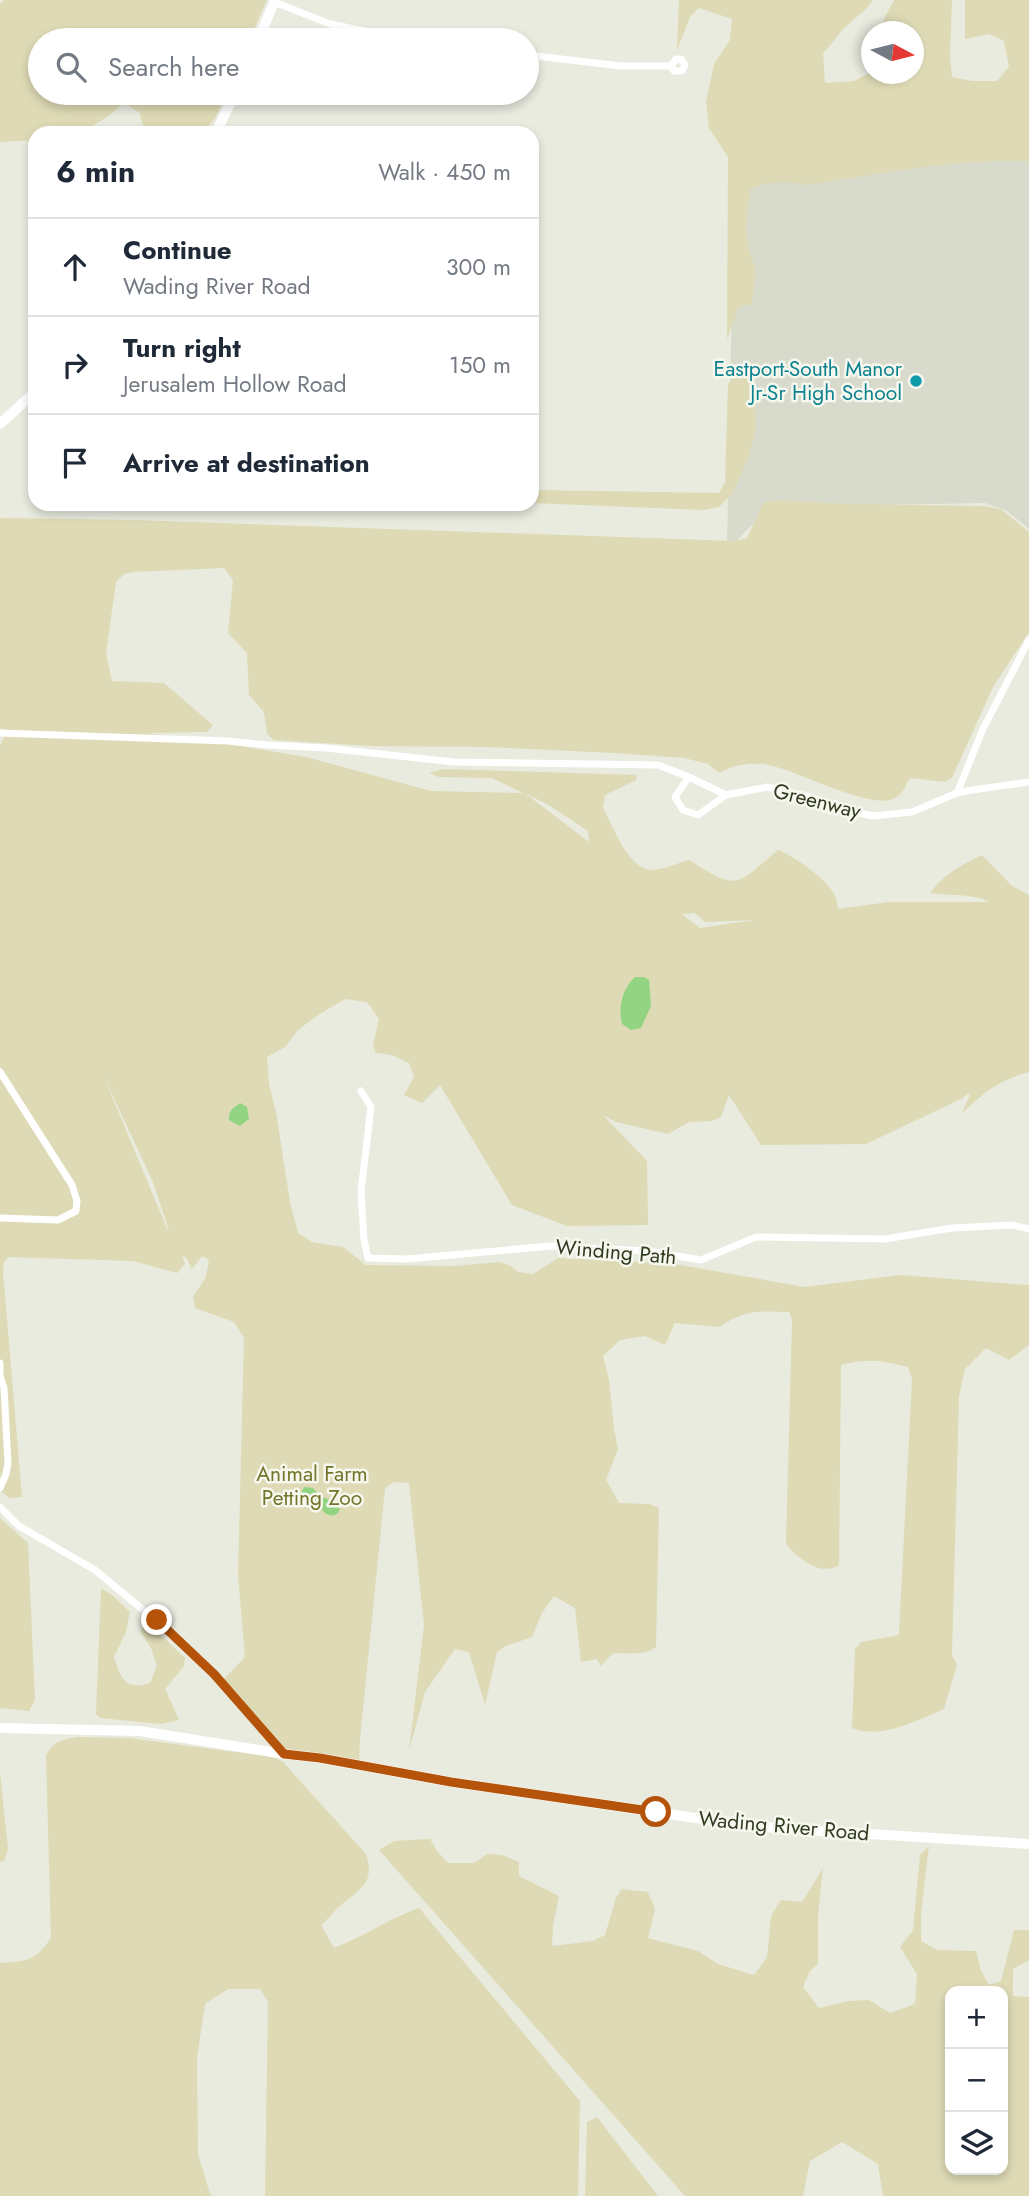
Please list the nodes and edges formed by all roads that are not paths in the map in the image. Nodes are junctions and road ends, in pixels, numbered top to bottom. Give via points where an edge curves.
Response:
1 (274, 1) edge
2 (263, 28) edge
3 (350, 28) edge
4 (539, 56) edge
5 (671, 66) dead end
6 (229, 105) edge
7 (219, 126) edge
8 (28, 398) edge
9 (0, 424) edge
10 (1029, 640) edge
11 (0, 733) edge
12 (689, 777) junction
13 (1029, 782) edge
14 (957, 793) junction
15 (726, 795) junction
16 (0, 1072) edge
17 (361, 1091) dead end
18 (0, 1218) edge
19 (1029, 1229) edge
20 (0, 1363) edge
21 (0, 1377) edge
22 (3, 1435) edge
23 (0, 1488) edge
24 (0, 1507) edge
25 (0, 1728) edge
26 (284, 1754) junction
27 (1029, 1844) edge

1 - 2 main road
1 - 3 street
4 - 5 street via 621,66
6 - 7 main road
8 - 9 main road
10 - 14 street via 983,729
11 - 12 street via 228,741 454,762 658,765
12 - 15 street
12 - 15 street, Greenway via 675,797 683,810 698,815
13 - 14 street, Greenway
14 - 15 street, Greenway via 912,812 873,816 767,787
16 - 18 street via 78,1201 76,1211 58,1220
17 - 19 street, Winding Path via 371,1108 361,1191 368,1258 407,1259 551,1246 647,1251 701,1260 756,1237 885,1239 952,1228 1012,1224
20 - 21 street
21 - 22 street
22 - 23 street via 6,1474
24 - 26 street via 19,1526 95,1570 178,1639
25 - 26 main road, Wading River Road via 140,1731
26 - 27 main road, Wading River Road via 762,1826

